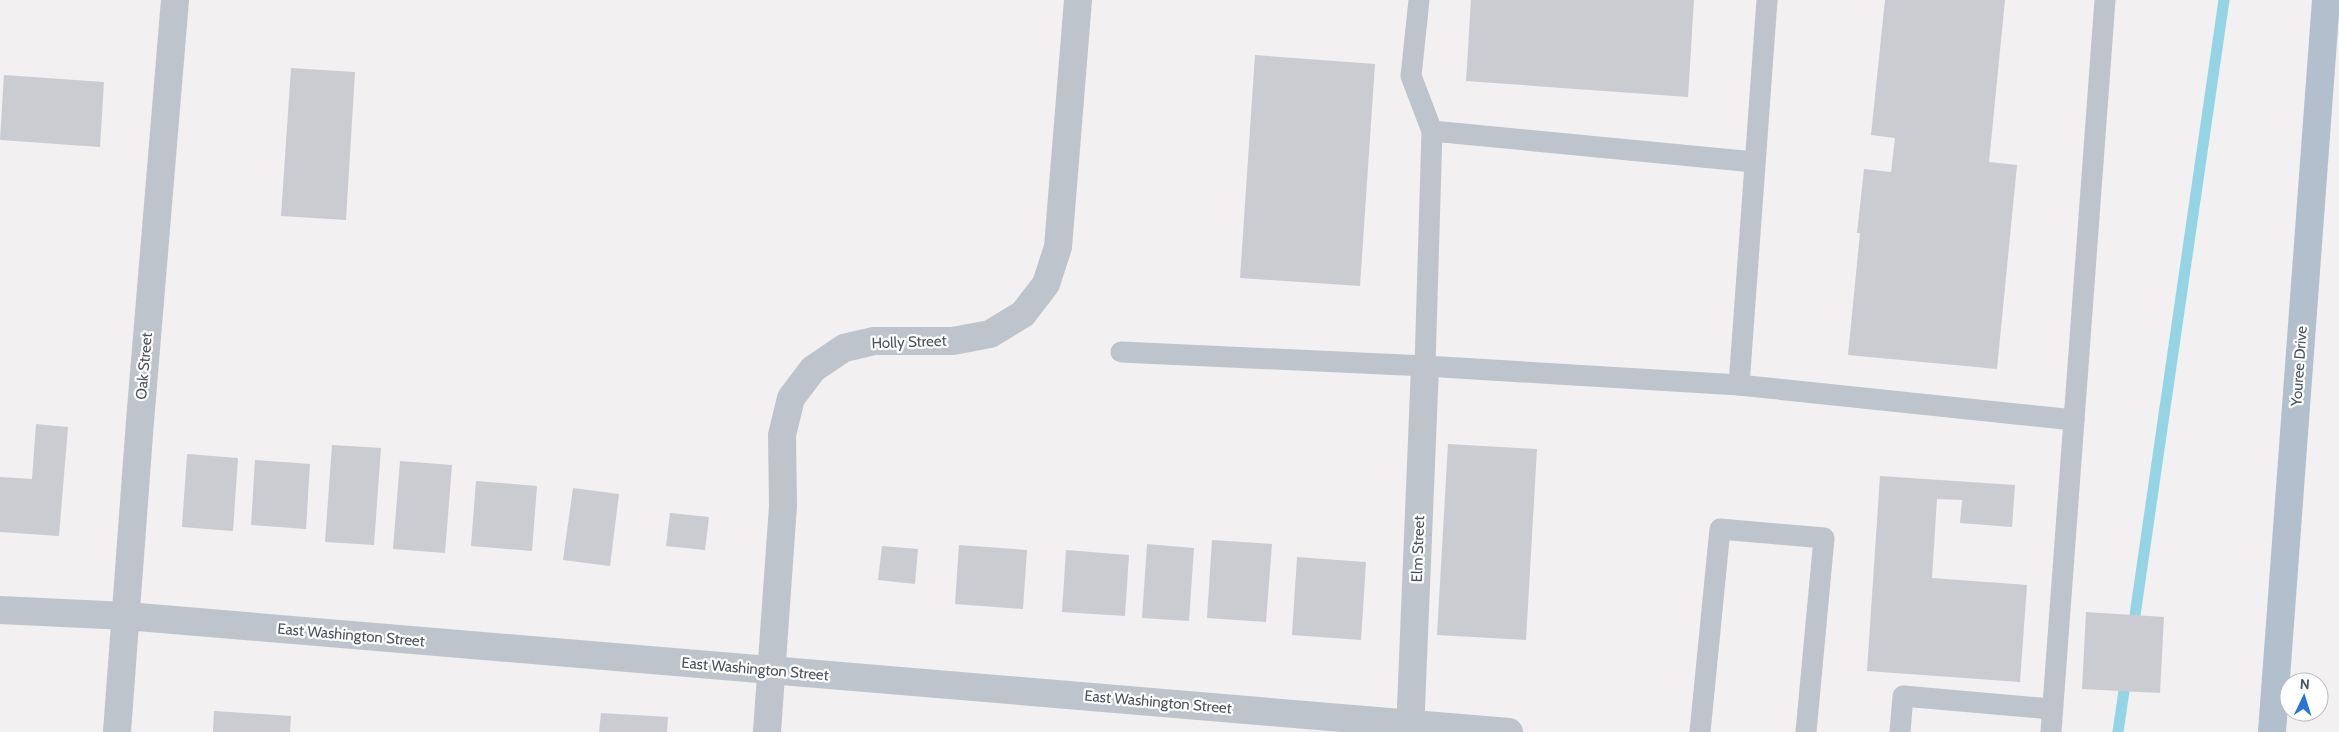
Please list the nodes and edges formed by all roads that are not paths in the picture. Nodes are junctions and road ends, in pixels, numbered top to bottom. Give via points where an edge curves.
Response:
1 (175, 0) edge
2 (1078, 0) edge
3 (1419, 0) edge
4 (1767, 0) edge
5 (2105, 0) edge
6 (2326, 0) edge
7 (1432, 131) junction
8 (1754, 162) junction
9 (1121, 352) dead end
10 (1425, 366) junction
11 (1738, 385) junction
12 (2074, 420) junction
13 (0, 610) edge
14 (126, 616) junction
15 (771, 670) junction
16 (2052, 709) junction
17 (1411, 728) edge
18 (117, 732) edge
19 (767, 732) edge
20 (1509, 732) edge
21 (1700, 732) edge
22 (1806, 732) edge
23 (1900, 732) edge
24 (2050, 732) edge
25 (2272, 732) edge

1 - 14 street, Oak Street
2 - 15 street, Holly Street via 1058,248 1046,284 1023,314 990,334 953,341 874,341 844,348 813,369 791,398 782,435 784,506
3 - 7 lane via 1411,76
4 - 8 lane
5 - 12 lane
6 - 25 main road, Youree Drive
7 - 8 lane
7 - 10 lane
8 - 11 lane
9 - 10 lane
10 - 11 lane
10 - 17 street, Elm Street
11 - 12 lane
12 - 16 lane
13 - 14 street, East Washington Street
14 - 15 street, East Washington Street
14 - 18 street, Oak Street
15 - 17 street, East Washington Street
15 - 19 street, Holly Street
16 - 23 lane via 1903,696
16 - 24 lane
17 - 20 street, East Washington Street
21 - 22 lane via 1720,529 1824,538

